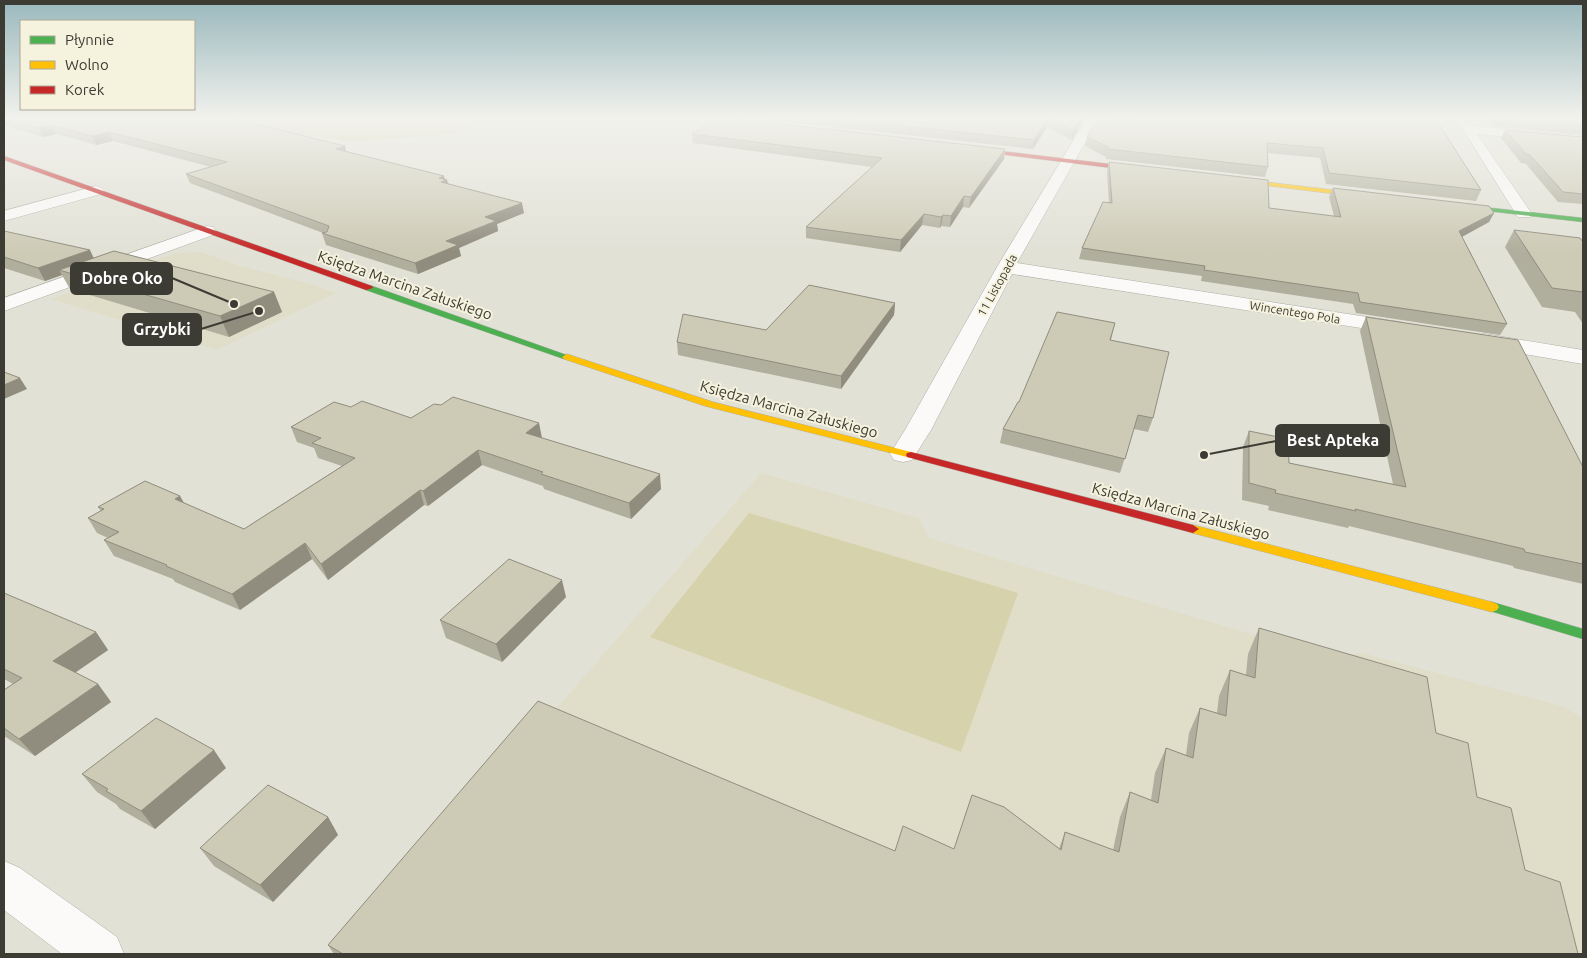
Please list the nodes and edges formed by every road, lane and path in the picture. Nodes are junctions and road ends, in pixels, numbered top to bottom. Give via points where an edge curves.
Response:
1 (13, 163) edge
2 (1067, 163) edge
3 (1082, 163) edge
4 (1490, 163) edge
5 (1160, 172) edge
6 (1218, 178) edge
7 (96, 191) junction
8 (1376, 196) edge
9 (1445, 204) edge
10 (1524, 214) junction
11 (4, 216) edge
12 (1583, 220) edge
13 (207, 231) junction
14 (1006, 267) junction
15 (4, 306) edge
16 (1418, 331) edge
17 (1466, 338) edge
18 (1583, 357) edge
19 (903, 454) junction
20 (1583, 634) edge
21 (4, 883) edge
22 (100, 954) edge

1 - 7 street, Księdza Marcina Załuskiego
2 - 14 street, 11 Listopada
3 - 5 street
4 - 10 street
6 - 8 street
7 - 11 street
7 - 13 street, Księdza Marcina Załuskiego
9 - 10 street
10 - 12 street
13 - 15 street
13 - 19 street, Księdza Marcina Załuskiego via 709,404
14 - 16 street, Wincentego Pola
14 - 19 street, 11 Listopada
17 - 18 street
19 - 20 street, Księdza Marcina Załuskiego
21 - 22 street

